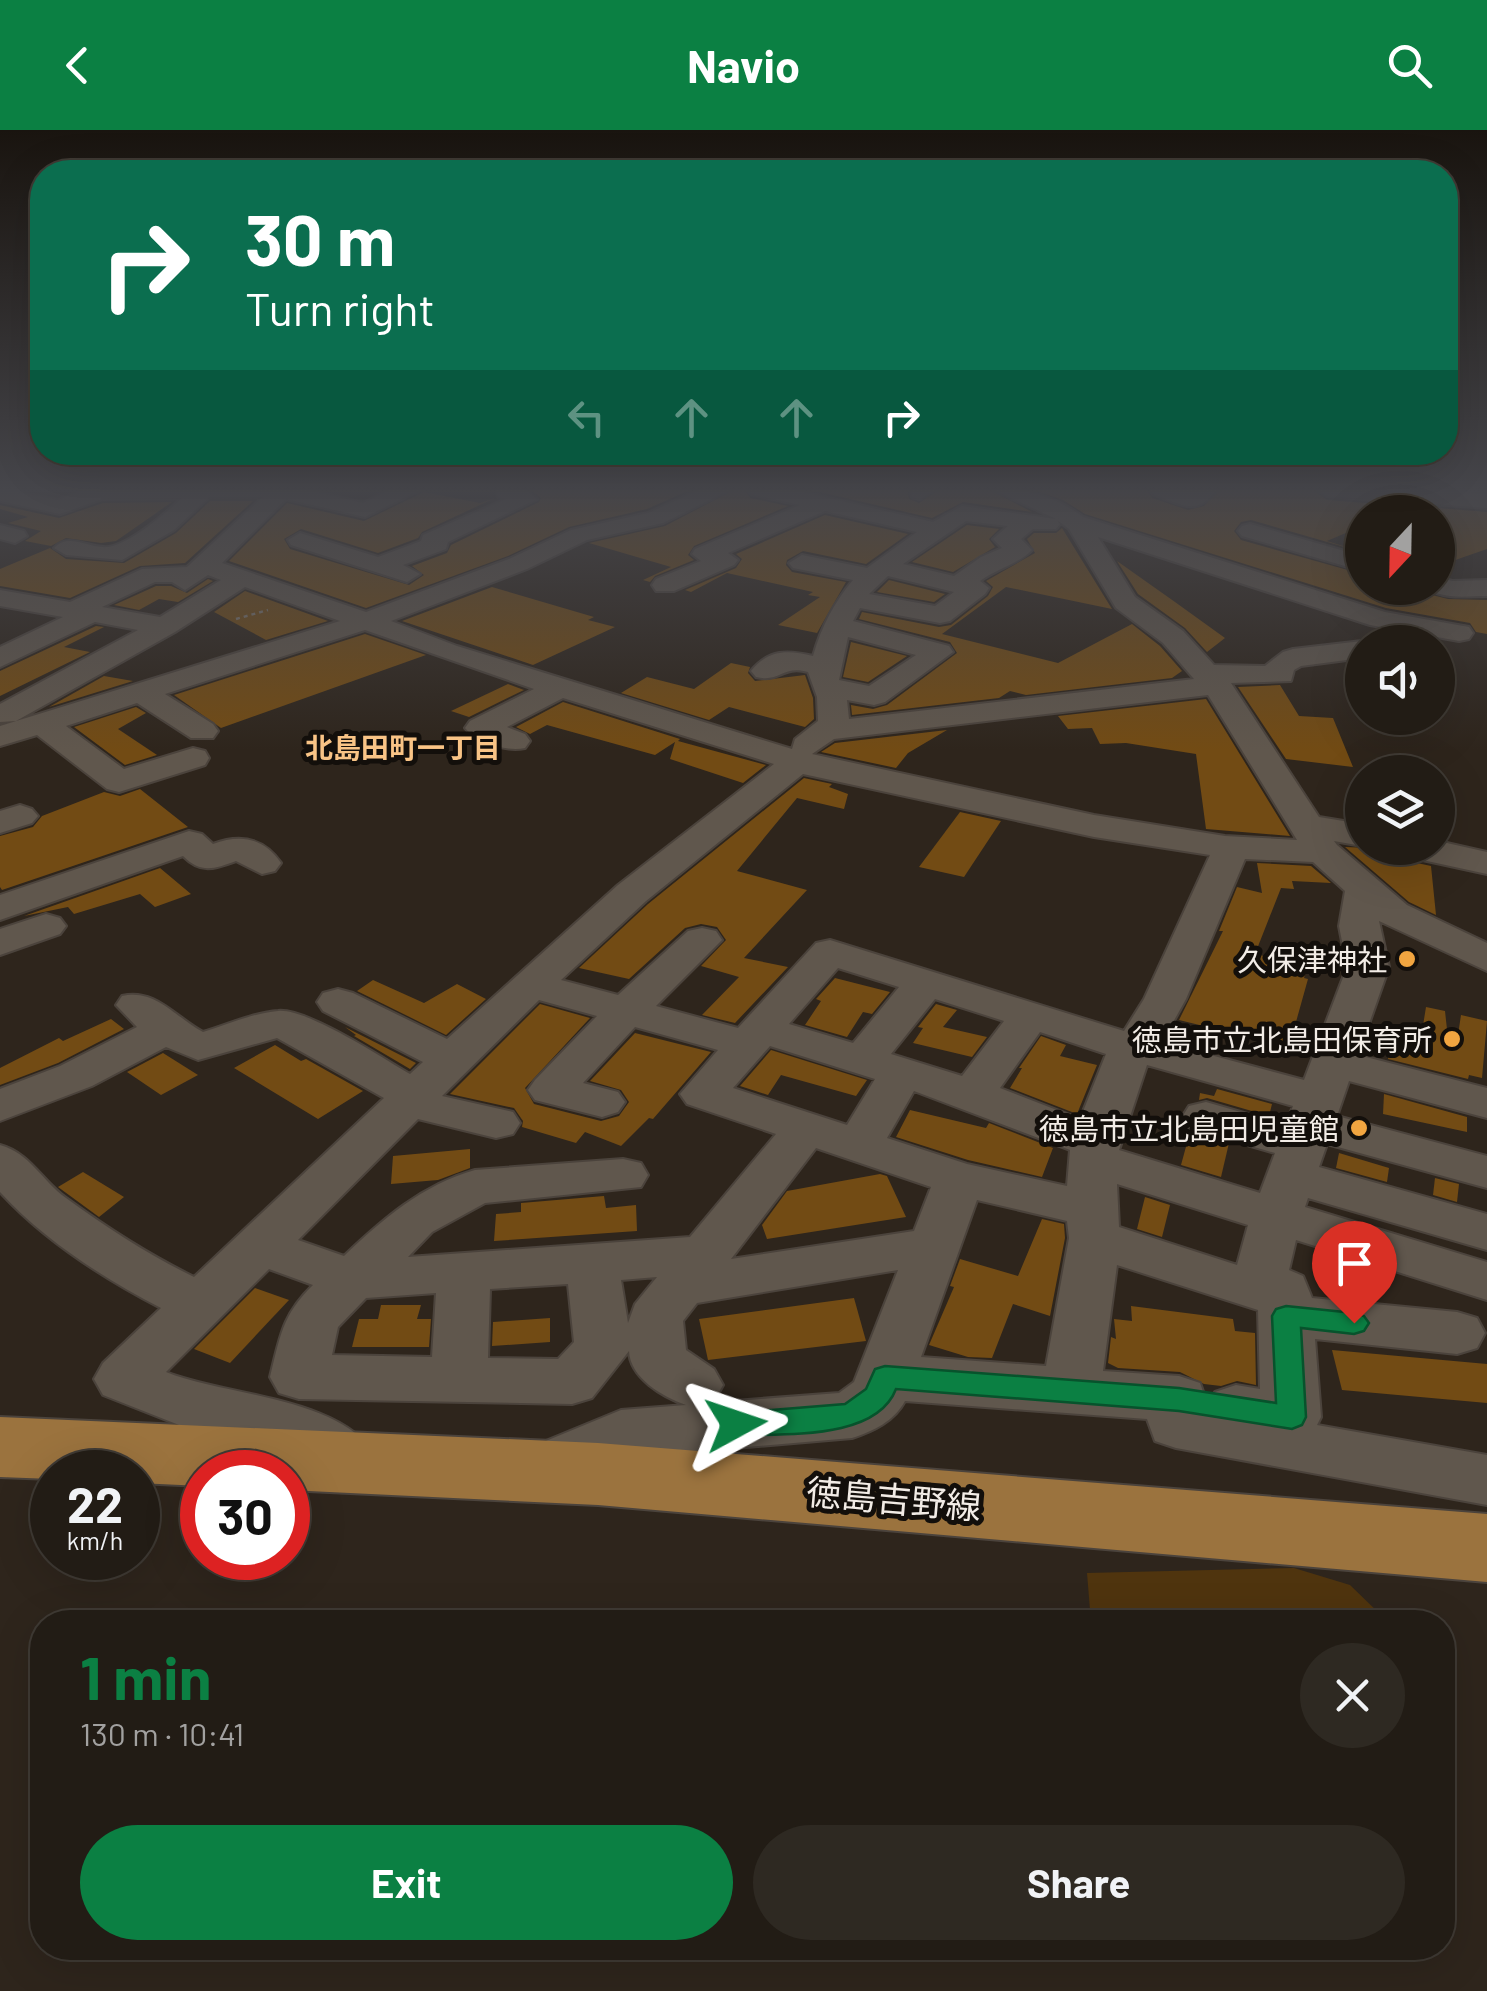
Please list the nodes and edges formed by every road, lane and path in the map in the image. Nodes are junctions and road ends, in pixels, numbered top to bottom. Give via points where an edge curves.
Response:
1 (148, 576) edge
2 (187, 576) edge
3 (236, 576) edge
4 (279, 576) edge
5 (414, 576) edge
6 (459, 576) edge
7 (468, 576) edge
8 (694, 576) edge
9 (873, 576) edge
10 (903, 576) edge
11 (970, 576) edge
12 (1109, 576) edge
13 (1246, 576) edge
14 (242, 578) junction
15 (305, 580) dead end
16 (959, 584) junction
17 (443, 585) junction
18 (664, 585) dead end
19 (1487, 588) edge
20 (7, 604) edge
21 (1394, 605) dead end
22 (84, 611) junction
23 (843, 612) junction
24 (127, 619) junction
25 (1456, 620) edge
26 (367, 621) junction
27 (165, 626) junction
28 (1345, 652) edge
29 (12, 667) edge
30 (766, 671) dead end
31 (1123, 675) dead end
32 (825, 676) junction
33 (1212, 679) junction
34 (622, 681) dead end
35 (560, 688) junction
36 (1170, 690) junction
37 (140, 692) junction
38 (592, 698) junction
39 (18, 722) edge
40 (159, 735) dead end
41 (514, 740) dead end
42 (806, 749) junction
43 (94, 762) junction
44 (1345, 836) edge
45 (1315, 838) junction
46 (1232, 847) junction
47 (1455, 856) edge
48 (262, 863) dead end
49 (1487, 863) edge
50 (1364, 892) junction
51 (0, 908) edge
52 (46, 926) dead end
53 (702, 940) dead end
54 (0, 944) edge
55 (1487, 958) edge
56 (926, 982) junction
57 (531, 984) junction
58 (338, 1002) dead end
59 (626, 1011) junction
60 (1031, 1015) junction
61 (754, 1037) junction
62 (1134, 1047) junction
63 (453, 1059) junction
64 (882, 1067) junction
65 (972, 1094) junction
66 (411, 1099) junction
67 (602, 1102) dead end
68 (1487, 1103) edge
69 (526, 1105) junction
70 (0, 1106) edge
71 (1206, 1117) dead end
72 (806, 1129) junction
73 (1304, 1137) junction
74 (858, 1146) junction
75 (0, 1161) edge
76 (1486, 1168) edge
77 (623, 1175) dead end
78 (959, 1179) junction
79 (1093, 1187) junction
80 (1487, 1232) edge
81 (259, 1246) junction
82 (934, 1246) junction
83 (592, 1263) junction
84 (692, 1271) junction
85 (464, 1272) junction
86 (355, 1280) junction
87 (1487, 1280) edge
88 (1273, 1298) junction
89 (200, 1304) junction
90 (1457, 1334) dead end
91 (885, 1377) junction
92 (460, 1380) junction
93 (694, 1385) dead end
94 (1071, 1391) junction
95 (1179, 1400) junction
96 (0, 1447) edge
97 (354, 1463) junction
98 (539, 1471) junction
99 (1487, 1480) edge
100 (1487, 1548) edge

1 - 22 street
2 - 24 street
3 - 14 street
4 - 15 street
5 - 17 street
6 - 17 street
7 - 17 street
8 - 18 street
9 - 23 street
10 - 16 street
11 - 16 street
12 - 33 street via 1125,602 1173,637
13 - 25 street via 1380,619
14 - 26 street
14 - 27 street
16 - 23 street via 976,588 940,615
17 - 26 street
19 - 25 street
20 - 22 street
21 - 25 street
22 - 24 street
22 - 29 street
23 - 32 street
23 - 32 street via 939,652 874,696
24 - 27 street
24 - 29 street
26 - 35 street
26 - 37 street
27 - 39 street
28 - 33 street via 1293,658 1279,667 1281,675
30 - 32 street via 787,658
31 - 36 street
32 - 42 street via 834,724
33 - 36 street
33 - 45 street
34 - 38 street
35 - 38 street
35 - 41 street via 481,728
36 - 42 street
37 - 39 street
37 - 43 street via 198,744 119,782
38 - 42 street
39 - 43 street
40 - 43 street
42 - 46 street via 1094,826
42 - 57 street
44 - 45 street
45 - 46 street
45 - 50 street
46 - 62 street via 1166,999
47 - 49 street
48 - 51 street via 240,847 207,859 189,842
50 - 55 street via 1393,914
50 - 73 street via 1359,926 1368,967
52 - 54 street
53 - 59 street
56 - 60 street
56 - 61 street via 830,952
56 - 64 street
57 - 59 street
57 - 63 street
58 - 63 street
59 - 61 street
59 - 69 street
60 - 62 street
60 - 65 street
61 - 64 street
61 - 72 street via 703,1094
62 - 73 street
62 - 79 street
63 - 66 street
64 - 65 street
64 - 74 street
65 - 79 street
66 - 69 street
66 - 70 street via 280,1023 198,1047 152,1018 76,1076
66 - 81 street
67 - 69 street
68 - 73 street
71 - 73 street
72 - 74 street
72 - 84 street
73 - 76 street
73 - 79 street
73 - 80 street
73 - 87 street
73 - 88 street
74 - 78 street
75 - 89 street via 44,1208 139,1274
77 - 86 street via 474,1187 414,1220
78 - 79 street
78 - 82 street
79 - 88 street
79 - 94 street
81 - 86 street
81 - 89 street
82 - 84 street
82 - 91 street
83 - 84 street
83 - 85 street
83 - 92 street via 603,1347 572,1382
84 - 93 street via 655,1318 658,1360
85 - 86 street
85 - 92 street
86 - 92 street via 312,1319 299,1377
88 - 90 street
88 - 95 street via 1292,1417
89 - 97 street via 123,1379 179,1402 280,1422
91 - 94 street
91 - 98 street via 878,1396 852,1415 621,1434
94 - 95 street
95 - 99 street via 1176,1424
96 - 97 main road, 徳島吉野線
97 - 98 main road, 徳島吉野線
98 - 100 main road, 徳島吉野線

